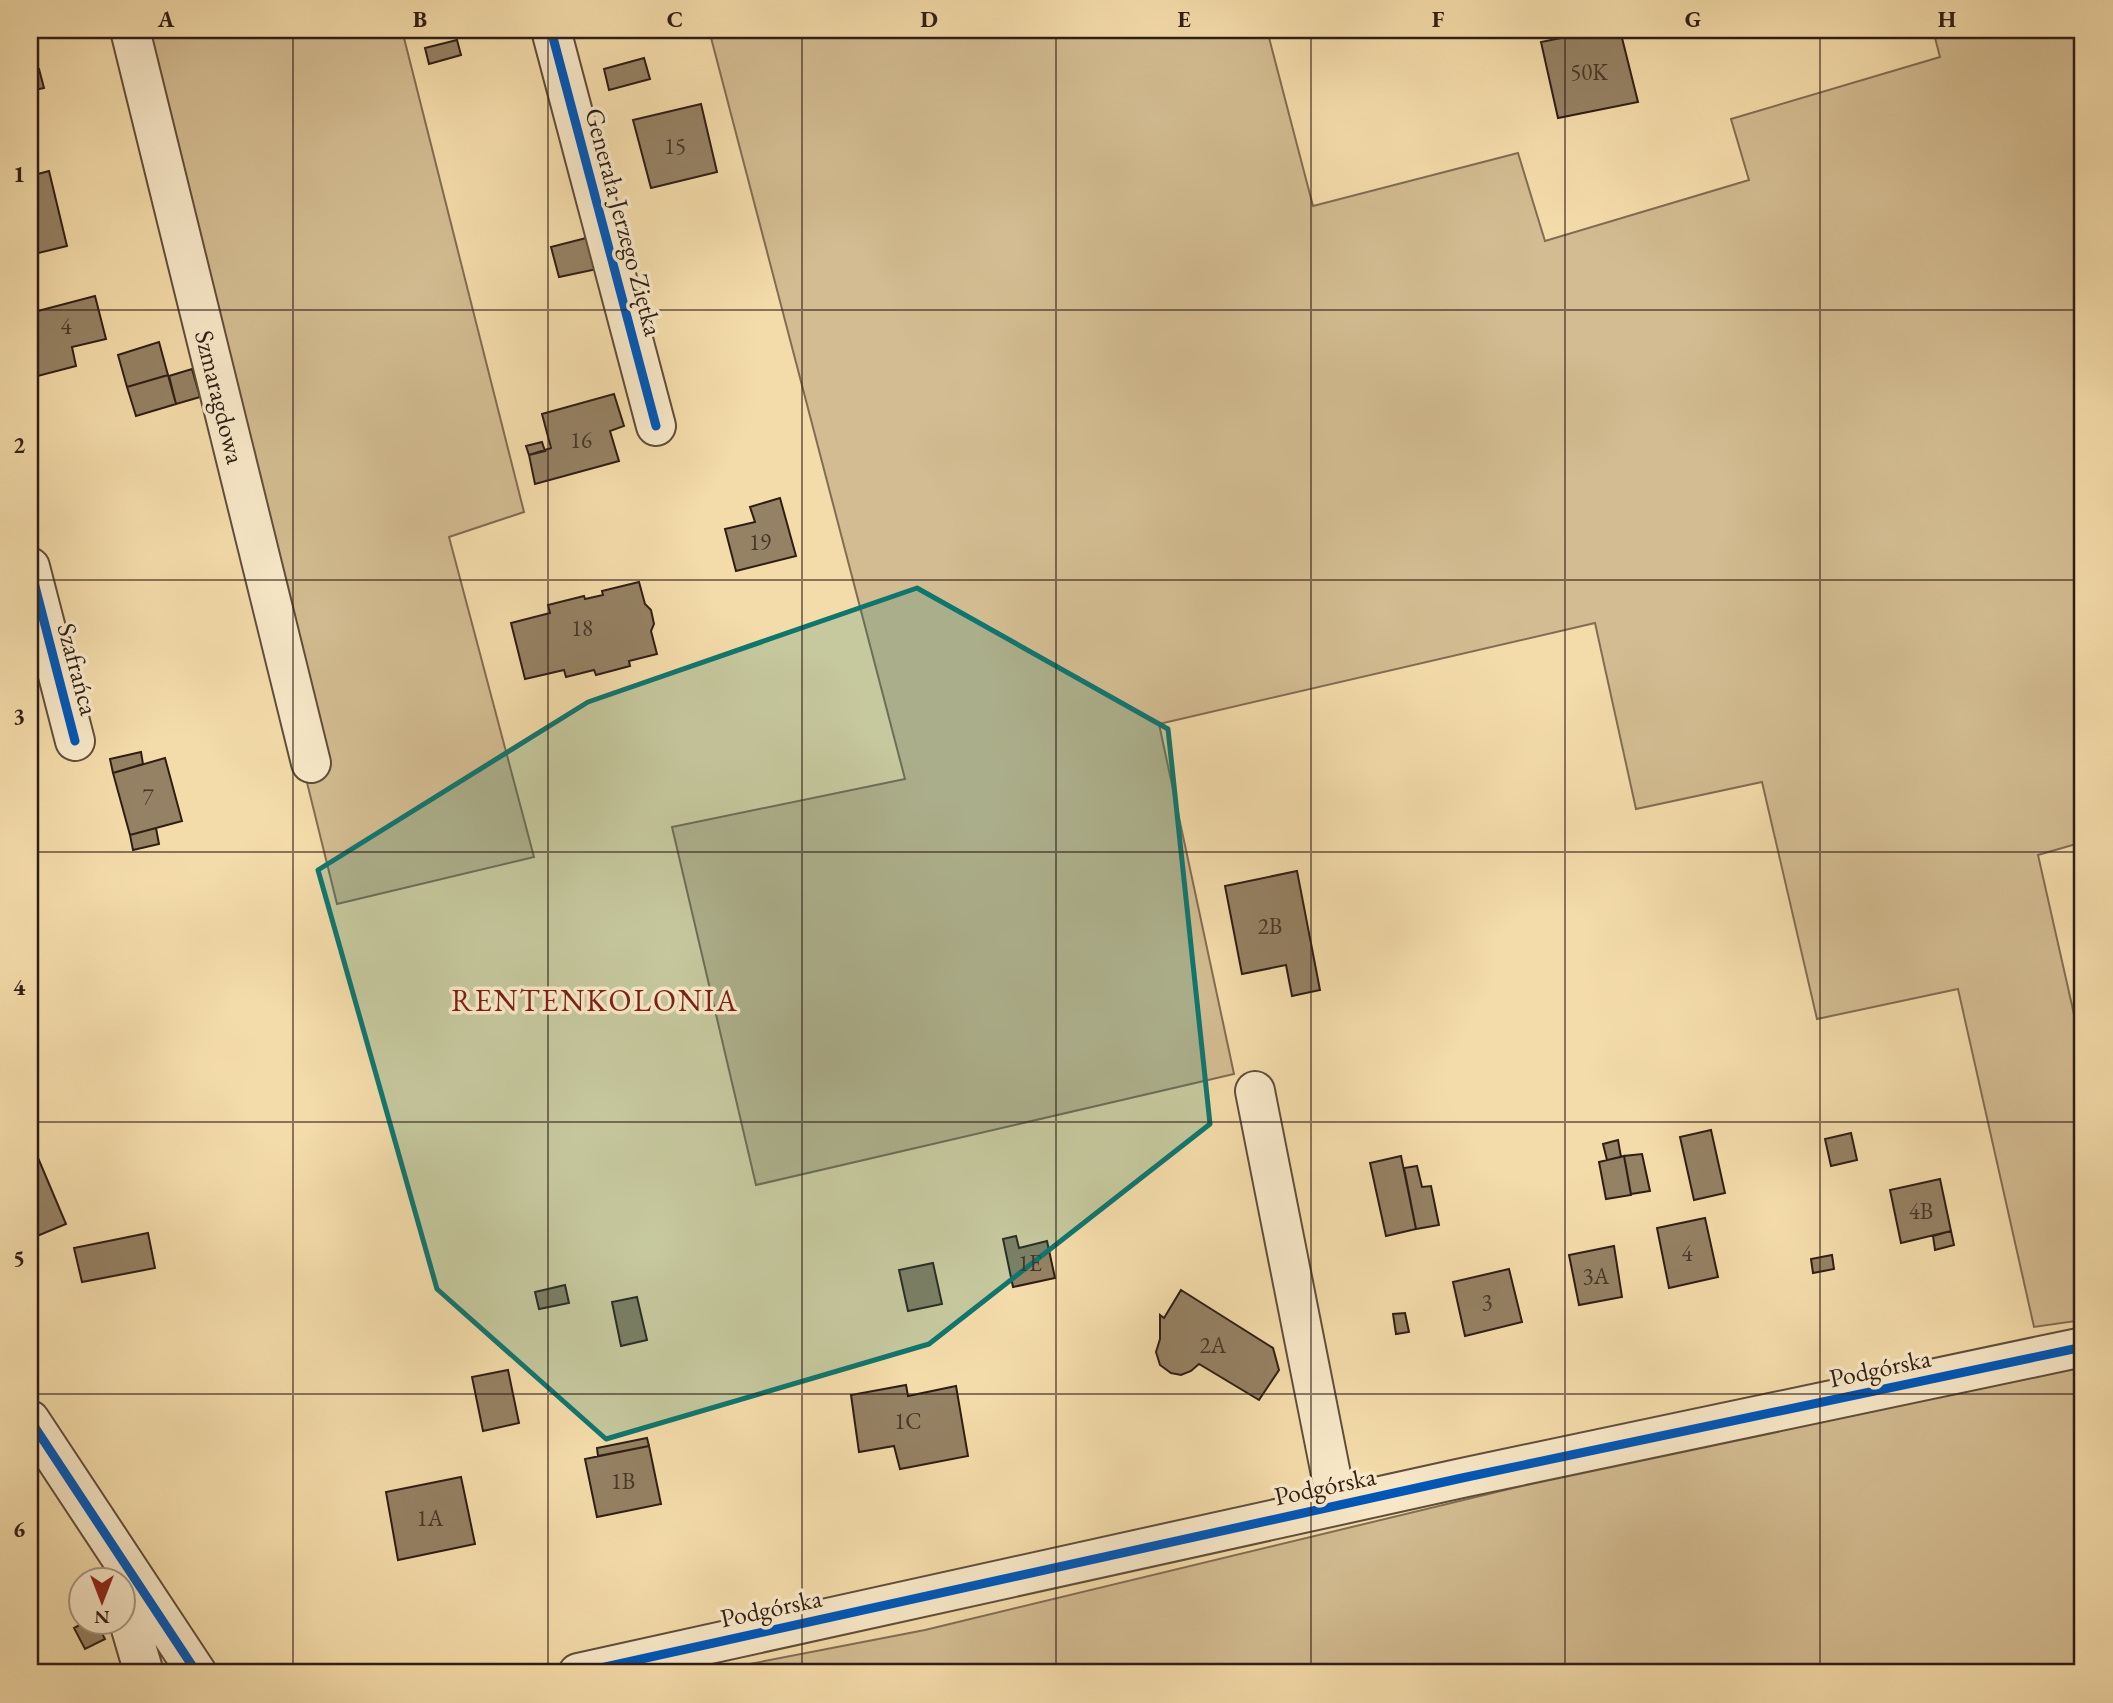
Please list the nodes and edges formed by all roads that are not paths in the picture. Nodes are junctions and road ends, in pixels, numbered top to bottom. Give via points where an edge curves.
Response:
1 (130, 30) edge
2 (551, 30) edge
3 (656, 426) dead end
4 (30, 566) edge
5 (75, 741) dead end
6 (311, 763) dead end
7 (1255, 1091) dead end
8 (2083, 1347) edge
9 (30, 1420) edge
10 (1337, 1505) junction
11 (105, 1534) junction
12 (114, 1566) edge
13 (133, 1636) edge
14 (144, 1673) edge
15 (197, 1673) edge
16 (578, 1673) edge

1 - 6 street, Szmaragdowa
2 - 3 street, Generała Jerzego Ziętka
4 - 5 street, Szafrańca
7 - 10 street
8 - 10 street, Podgórska
9 - 11 street
10 - 16 street, Podgórska
11 - 12 street
11 - 15 street
13 - 14 street

